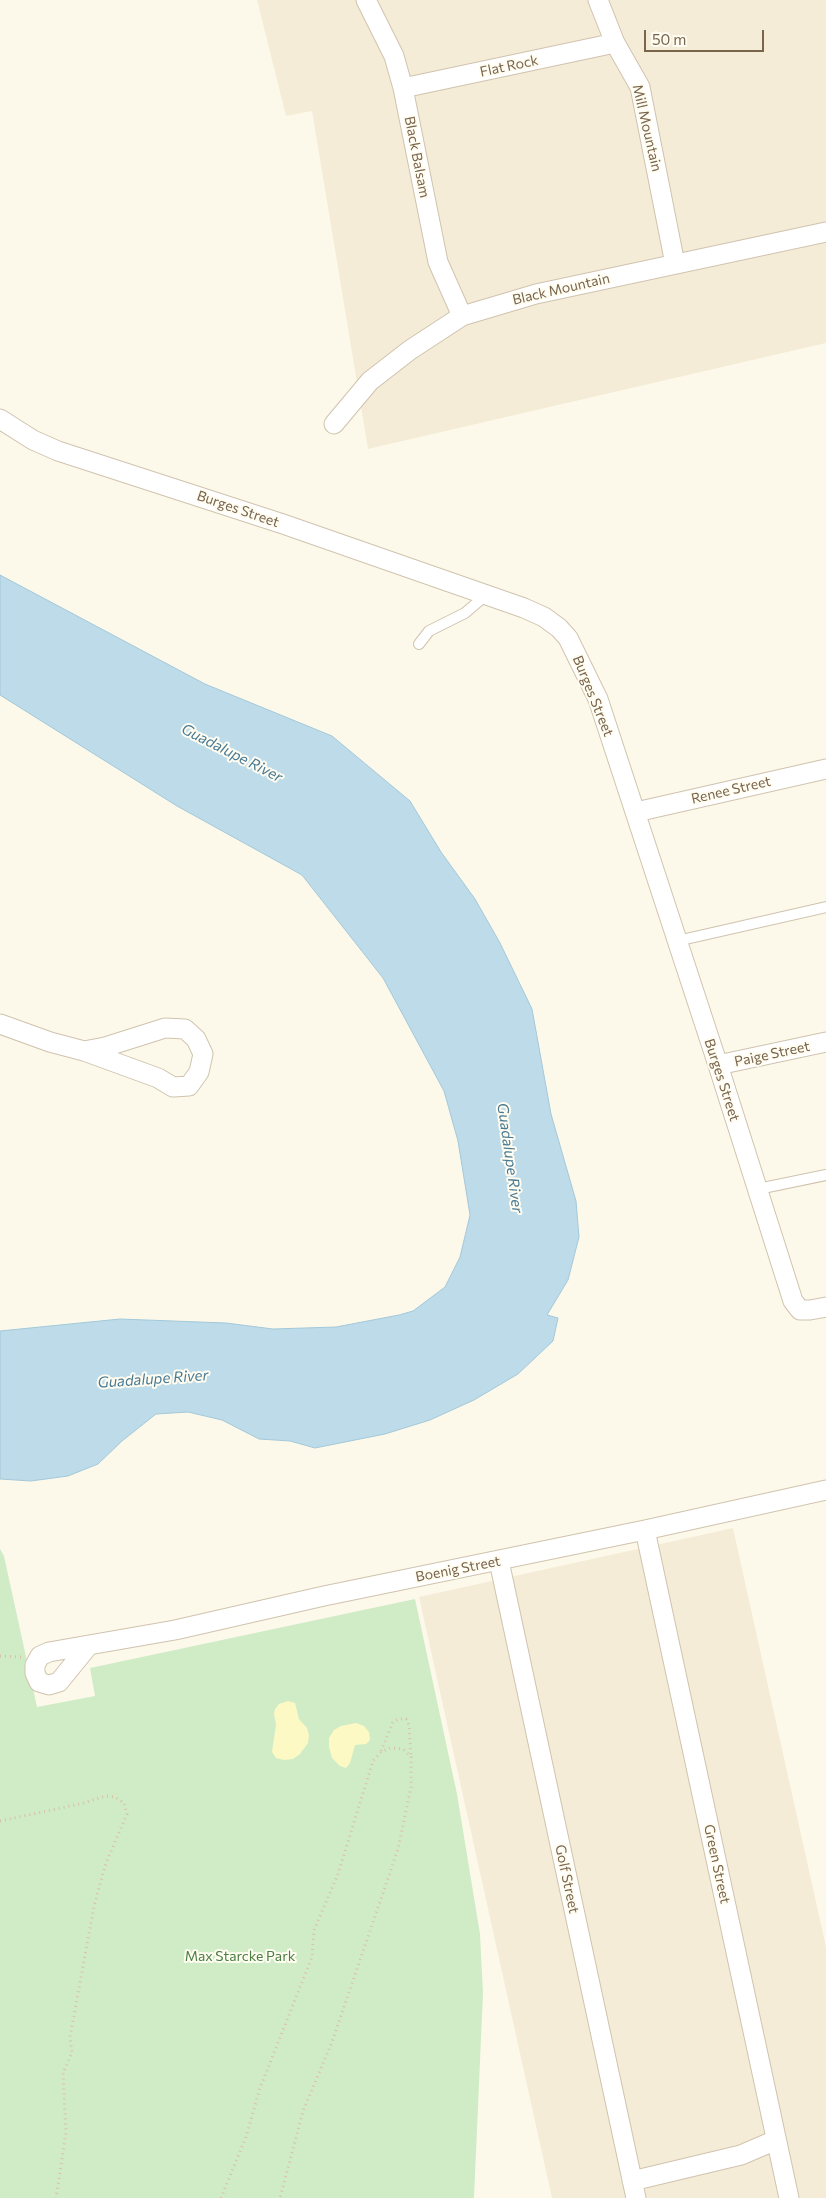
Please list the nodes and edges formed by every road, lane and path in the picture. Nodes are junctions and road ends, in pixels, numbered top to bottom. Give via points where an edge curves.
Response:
1 (366, 0) edge
2 (598, 0) edge
3 (615, 43) junction
4 (403, 88) junction
5 (826, 232) edge
6 (676, 264) junction
7 (462, 316) junction
8 (0, 419) edge
9 (334, 424) dead end
10 (486, 595) junction
11 (418, 644) dead end
12 (826, 769) edge
13 (636, 812) junction
14 (826, 907) edge
15 (677, 941) junction
16 (0, 1024) edge
17 (826, 1042) edge
18 (84, 1051) junction
19 (718, 1065) junction
20 (826, 1175) edge
21 (758, 1189) junction
22 (826, 1307) edge
23 (826, 1490) edge
24 (645, 1530) junction
25 (499, 1561) junction
26 (89, 1645) dead end
27 (381, 1752) junction
28 (411, 1757) junction
29 (0, 1821) edge
30 (776, 2140) junction
31 (634, 2189) edge
32 (56, 2198) edge
33 (221, 2198) edge
34 (280, 2198) edge
35 (789, 2198) edge

1 - 4 street, Black Balsam via 394,56
2 - 3 street, Mill Mountain
3 - 4 street, Flat Rock
3 - 6 street, Mill Mountain via 640,87
4 - 7 street, Black Balsam via 438,262
5 - 6 street, Black Mountain
6 - 7 street, Black Mountain via 536,294
7 - 9 street, Black Mountain via 410,350 370,382
8 - 10 street, Burges Street via 33,440 58,450
10 - 11 lane via 465,613 429,631
10 - 13 street, Burges Street via 544,616 568,638 598,699
12 - 13 street, Renee Street
13 - 15 street, Burges Street
14 - 15 lane
15 - 19 street, Burges Street
16 - 18 street
17 - 19 street, Paige Street
18 - 18 street via 158,1078 173,1087 189,1086 199,1072 203,1054 196,1038 185,1029 165,1028
19 - 21 street, Burges Street
20 - 21 lane
21 - 22 street, Burges Street via 793,1301 800,1310
23 - 24 street, Boenig Street
24 - 25 street, Boenig Street
24 - 30 street, Green Street
25 - 26 street, Boenig Street
25 - 31 street, Golf Street
27 - 28 path via 390,1748 403,1749
27 - 28 path via 392,1722 406,1719
27 - 33 path via 373,1761 338,1874 314,1930 312,1957
28 - 34 path via 411,1787 398,1849 345,2004 303,2111
29 - 32 path via 105,1796 115,1797 124,1803 127,1814 106,1863 94,1906 70,2038 72,2053 63,2073 66,2133
30 - 31 street via 741,2155
30 - 35 street, Green Street

